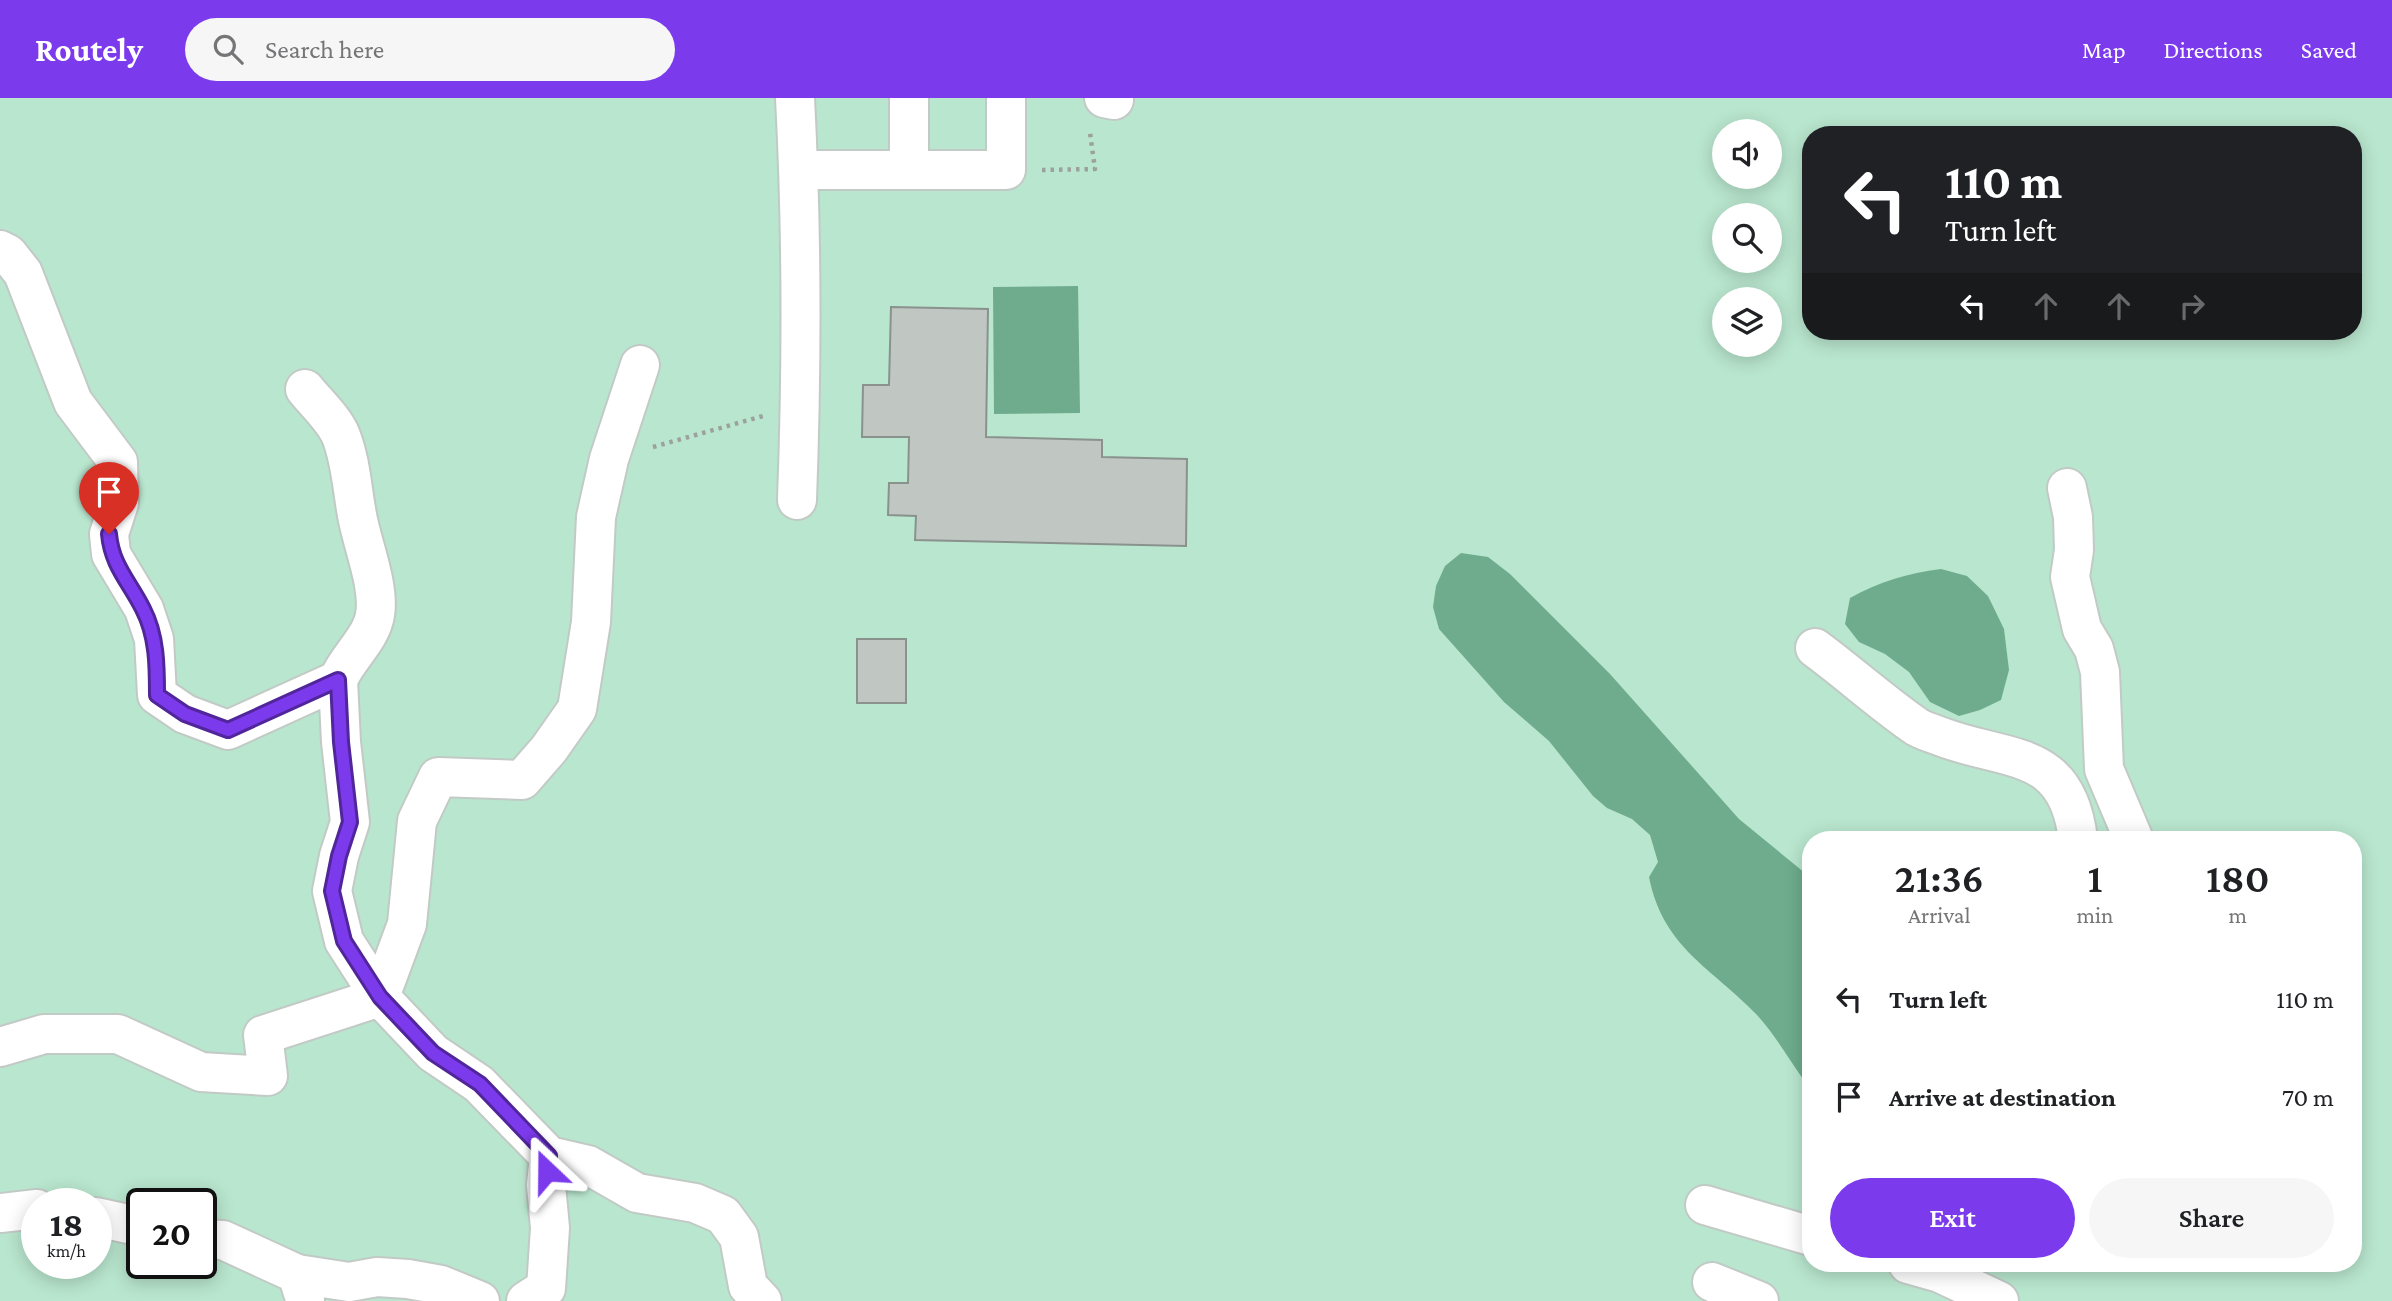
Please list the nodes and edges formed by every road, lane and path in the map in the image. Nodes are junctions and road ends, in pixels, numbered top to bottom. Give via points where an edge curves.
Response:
1 (795, 98) edge
2 (909, 98) edge
3 (1006, 98) edge
4 (1102, 106) edge
5 (799, 170) junction
6 (909, 170) junction
7 (1006, 170) junction
8 (0, 250) edge
9 (640, 365) dead end
10 (305, 389) dead end
11 (800, 404) junction
12 (608, 459) junction
13 (2067, 488) dead end
14 (797, 500) dead end
15 (1815, 648) dead end
16 (338, 680) junction
17 (2077, 831) edge
18 (2130, 831) edge
19 (380, 997) junction
20 (0, 1047) edge
21 (549, 1156) junction
22 (1704, 1205) dead end
23 (21, 1211) edge
24 (0, 1213) edge
25 (1802, 1233) edge
26 (217, 1240) edge
27 (1936, 1272) edge
28 (1712, 1282) dead end
29 (301, 1287) edge
30 (435, 1293) edge
31 (480, 1301) edge
32 (526, 1301) edge
33 (762, 1301) edge
34 (1759, 1301) edge
35 (1999, 1301) edge

1 - 5 lane
2 - 6 lane
3 - 7 lane
4 - 7 path via 1095,169
5 - 6 lane
5 - 11 lane
6 - 7 lane
8 - 16 lane via 23,273 73,402 118,462 119,503 109,534 111,554 144,610 154,639 157,695 185,714 228,730
9 - 12 lane
10 - 16 lane via 340,433 375,596 375,617
11 - 12 path
11 - 14 lane
12 - 19 lane via 596,517 591,622 577,709 523,780 438,777 417,821 407,924
13 - 18 lane via 2073,517 2070,577 2082,629 2094,649 2100,673 2104,769
15 - 17 lane via 1919,728 2039,765 2064,792
16 - 19 lane via 350,822 332,891 344,941
19 - 20 lane via 263,1035 268,1076 201,1072 118,1034 44,1034
19 - 21 lane via 433,1053 480,1084
21 - 32 lane via 546,1288
21 - 33 lane via 588,1165 636,1193 695,1203 723,1215 739,1237 748,1286
22 - 25 lane
23 - 24 lane
26 - 29 lane
27 - 35 lane
28 - 34 lane
29 - 30 lane via 377,1277 408,1279
30 - 31 lane

